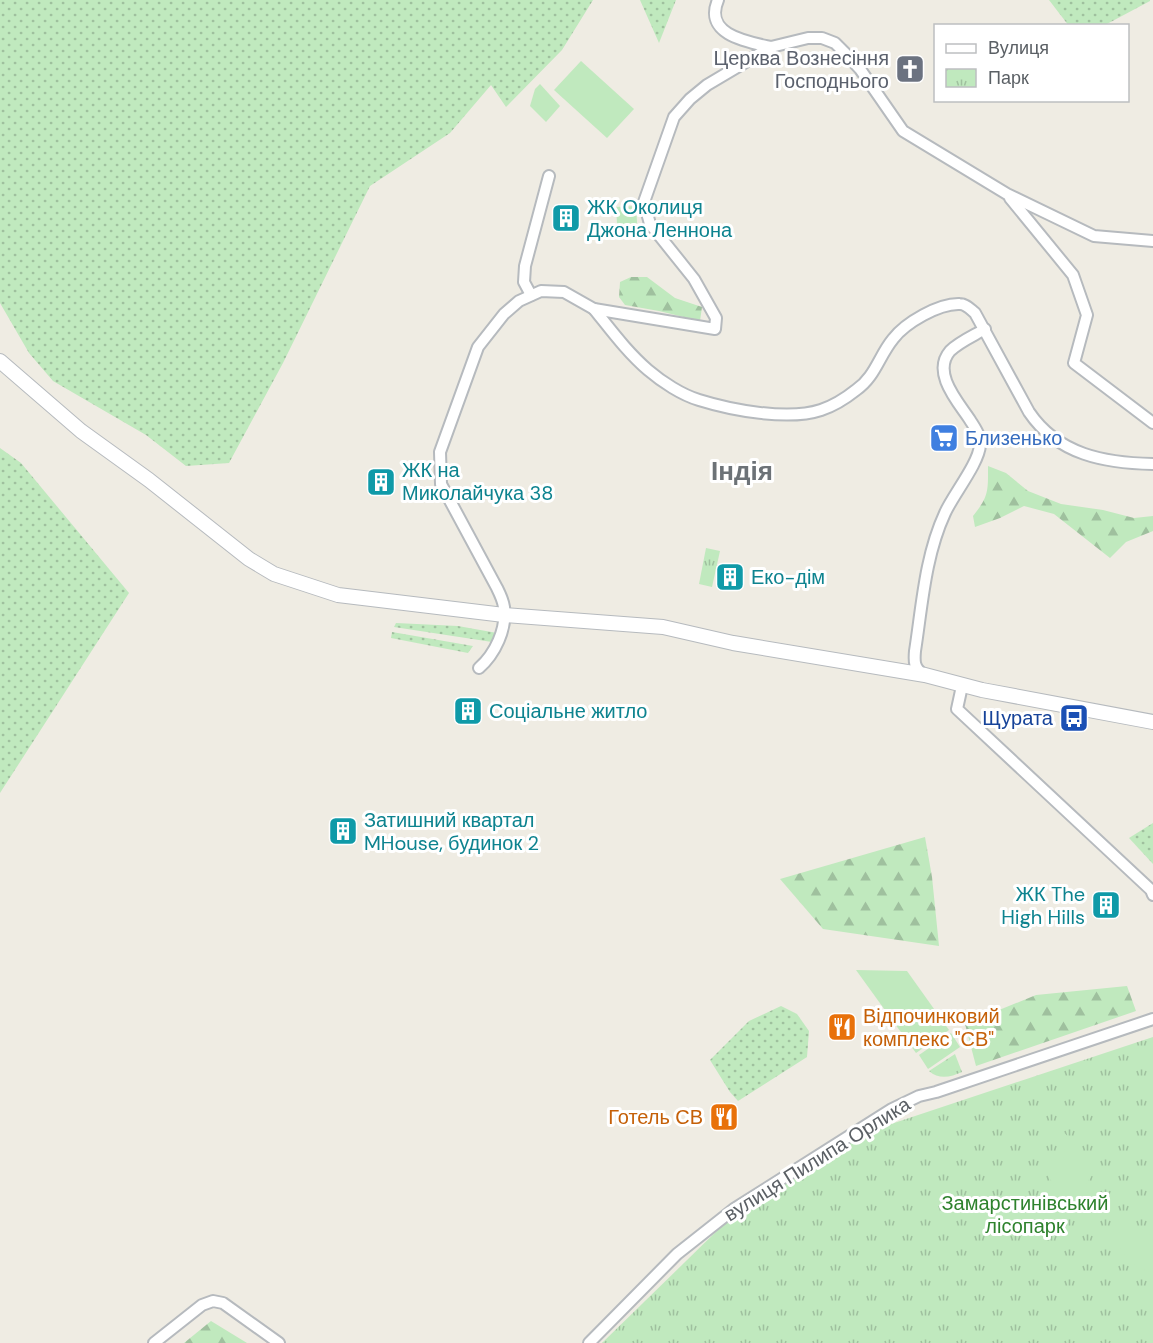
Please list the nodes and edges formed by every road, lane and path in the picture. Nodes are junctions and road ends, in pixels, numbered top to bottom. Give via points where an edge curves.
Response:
1 (716, 2) edge
2 (771, 47) junction
3 (549, 176) dead end
4 (1007, 194) junction
5 (1153, 241) edge
6 (531, 295) junction
7 (594, 309) junction
8 (984, 329) junction
9 (0, 360) edge
10 (1153, 423) edge
11 (1153, 464) edge
12 (504, 615) junction
13 (479, 668) dead end
14 (925, 675) junction
15 (962, 686) junction
16 (1153, 722) edge
17 (1153, 895) edge
18 (1153, 1019) edge
19 (154, 1343) edge
20 (279, 1343) edge
21 (589, 1343) edge

1 - 2 street via 717,19 724,31 735,39
2 - 4 street via 808,38 835,43 861,69 903,131
2 - 7 street via 707,85 674,117 644,202 650,224 694,279 716,318 715,328
3 - 6 street via 525,266 524,282
4 - 5 street via 1094,236
4 - 10 street via 1073,275 1087,315 1074,363
6 - 7 street via 541,291 564,292
6 - 12 street via 504,314 478,347 440,452 441,484 497,588
7 - 8 street via 631,354 673,387 698,400 782,414 820,410 857,390 869,380 896,334 927,313 959,304 967,306
8 - 11 street via 1029,412 1050,436 1099,458
8 - 14 street via 951,351 944,366 948,386 981,443 944,514 931,552 914,663
9 - 12 street via 81,431 274,574 338,595
12 - 13 street via 497,645
12 - 14 street via 663,627 733,643
14 - 15 street
15 - 16 street
15 - 17 street via 957,709
18 - 21 street, вулиця Пилипа Орлика via 919,1096 892,1109 734,1209 677,1254
19 - 20 street via 202,1305 213,1301 223,1303

